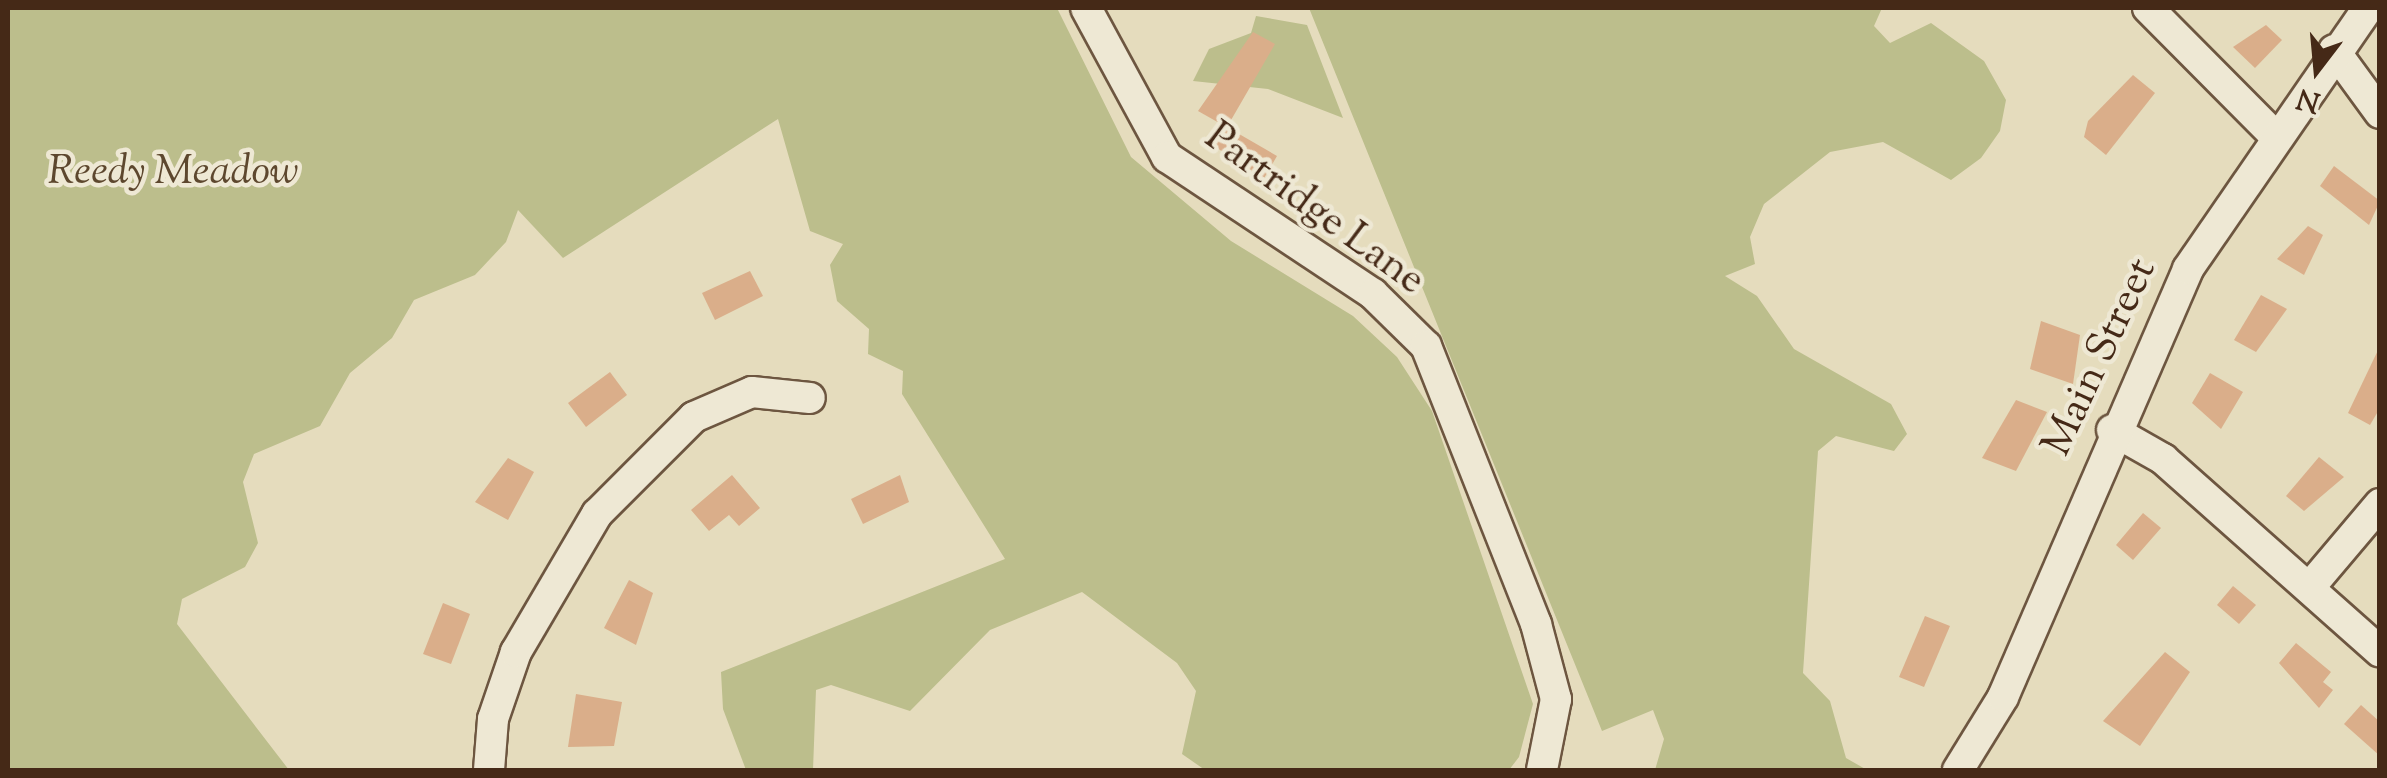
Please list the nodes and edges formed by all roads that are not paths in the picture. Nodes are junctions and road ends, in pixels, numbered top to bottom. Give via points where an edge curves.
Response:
1 (1086, 8) edge
2 (2148, 8) edge
3 (2368, 8) edge
4 (2334, 50) junction
5 (2380, 113) edge
6 (2274, 134) junction
7 (810, 398) dead end
8 (2112, 430) junction
9 (2380, 504) edge
10 (2309, 588) junction
11 (2380, 652) edge
12 (489, 770) edge
13 (1542, 770) edge
14 (1958, 770) edge

1 - 13 street, Partridge Lane via 1167,157 1373,294 1426,346 1536,624 1556,699
2 - 6 street
3 - 4 street, Main Street
4 - 5 street
4 - 6 street, Main Street
6 - 8 street, Main Street via 2188,269
7 - 12 street via 752,392 694,417 597,514 516,652 493,719
8 - 10 street via 2163,459
8 - 14 street, Main Street via 2002,697
9 - 10 street
10 - 11 street

